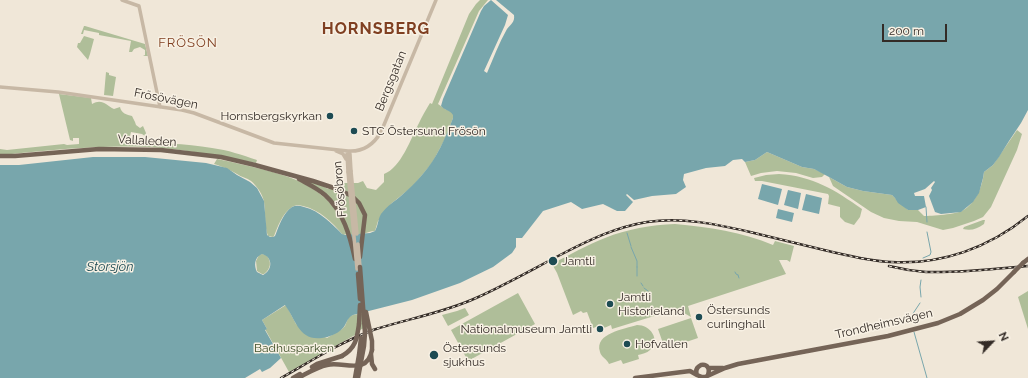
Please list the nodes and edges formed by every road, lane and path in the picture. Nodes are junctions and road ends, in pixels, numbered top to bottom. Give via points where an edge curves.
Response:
1 (122, 0) edge
2 (436, 0) edge
3 (0, 87) edge
4 (160, 107) junction
5 (333, 150) junction
6 (348, 151) junction
7 (358, 151) junction
8 (0, 156) edge
9 (347, 162) junction
10 (351, 166) junction
11 (350, 172) junction
12 (290, 175) junction
13 (359, 203) joint
14 (342, 219) joint
15 (1028, 259) edge
16 (359, 268) junction
17 (362, 288) junction
18 (363, 306) junction
19 (372, 350) junction
20 (363, 364) junction
21 (699, 366) junction
22 (708, 368) junction
23 (725, 368) junction
24 (675, 372) junction
25 (702, 376) edge
26 (293, 378) edge
27 (298, 378) edge
28 (355, 378) edge
29 (358, 378) edge
30 (635, 378) edge

1 - 4 street via 139,6
2 - 7 street, Bergsgatan via 381,132 374,142
3 - 4 street, Frösövägen
4 - 5 street, Frösövägen via 194,113 274,143
5 - 6 street, Frösövägen
5 - 9 street via 343,154
6 - 7 street
6 - 9 street, Frösöbron
6 - 10 street, Frösöbron
7 - 10 street
8 - 12 main road, Vallaleden via 98,148 161,150 221,158
9 - 11 street, Frösöbron
10 - 11 street, Frösöbron
11 - 16 street, Frösöbron, bridge
12 - 13 main road, Vallaleden via 343,192
12 - 14 main road, Vallaleden via 313,186 325,196
13 - 16 main road, Frösöbron, bridge via 365,215
14 - 16 main road, Frösöbron, bridge
15 - 23 main road, Trondheimsvägen, bridge via 983,300 938,323 888,336
16 - 17 main road, Frösöbron, bridge
16 - 18 main road, Frösöbron, bridge
17 - 18 main road, bridge
17 - 29 main road, Frösöbron, bridge via 365,333
18 - 19 main road, Frösöbron, bridge
18 - 26 main road, bridge via 356,339 351,349 342,356 317,364
18 - 28 main road, Frösöbron, bridge via 361,344
19 - 20 main road via 370,357
19 - 20 main road, Frösöbron via 371,358 375,369 369,364
20 - 27 main road via 330,364
21 - 22 main road, Trondheimsvägen via 704,364
21 - 24 main road
21 - 25 main road via 696,370
22 - 23 main road, Trondheimsvägen
22 - 25 main road via 709,371
23 - 25 main road, Trondheimsvägen
24 - 25 main road via 690,371
24 - 30 main road

